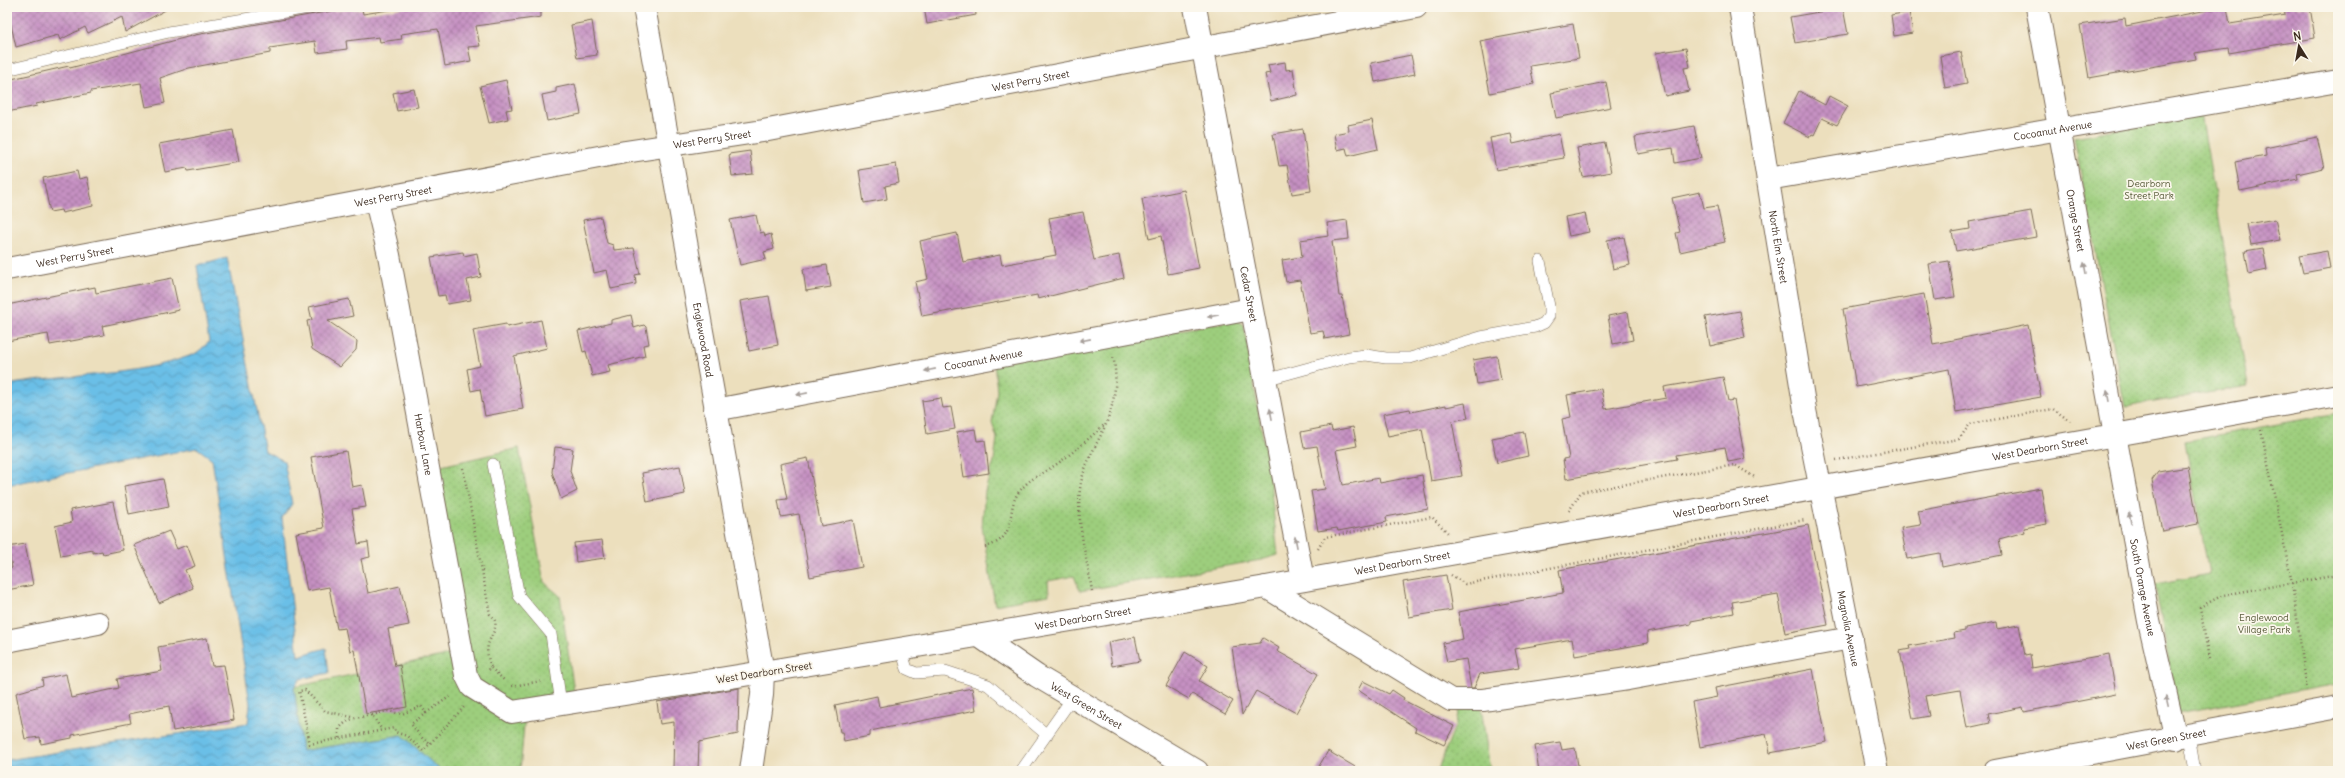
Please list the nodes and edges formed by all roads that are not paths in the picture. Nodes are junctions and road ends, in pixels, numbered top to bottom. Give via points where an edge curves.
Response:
1 (314, 7) edge
2 (644, 7) edge
3 (1195, 7) edge
4 (1416, 7) edge
5 (1740, 7) edge
6 (2037, 7) edge
7 (1203, 46) junction
8 (7, 70) edge
9 (2338, 81) edge
10 (2059, 130) junction
11 (670, 146) junction
12 (1768, 179) junction
13 (376, 201) junction
14 (1540, 261) dead end
15 (7, 269) edge
16 (1251, 309) junction
17 (1265, 380) junction
18 (2338, 396) edge
19 (716, 410) junction
20 (2115, 435) junction
21 (493, 464) dead end
22 (1821, 486) junction
23 (1301, 570) junction
24 (1266, 587) junction
25 (98, 624) dead end
26 (979, 636) junction
27 (1851, 638) junction
28 (7, 641) edge
29 (901, 649) junction
30 (763, 672) junction
31 (469, 691) joint
32 (1073, 698) junction
33 (561, 704) junction
34 (2338, 707) edge
35 (1047, 735) junction
36 (2182, 738) junction
37 (751, 771) edge
38 (1021, 771) edge
39 (1197, 771) edge
40 (1877, 771) edge
41 (1995, 771) edge
42 (2195, 771) edge

1 - 8 lane via 169,32
2 - 11 street, Englewood Road
3 - 7 street, Cedar Street
4 - 7 street, West Perry Street
5 - 12 street, North Elm Street
6 - 10 street, Orange Street
7 - 11 street, West Perry Street via 763,131
7 - 16 street, Cedar Street
9 - 10 street, Cocoanut Avenue
10 - 12 street, Cocoanut Avenue
20 -> 10 street, Orange Street
11 - 13 street, West Perry Street
11 - 19 street, Englewood Road
12 - 22 street, North Elm Street
13 - 15 street, West Perry Street
13 - 31 street, Harbour Lane via 389,255
14 - 17 lane via 1549,316 1544,323 1535,327 1481,337 1410,358 1366,355 1349,357
16 - 17 street, Cedar Street
16 -> 19 street, Cocoanut Avenue
23 -> 17 street, Cedar Street
18 - 20 street, West Dearborn Street
19 - 30 street, Englewood Road
20 - 22 street, West Dearborn Street
36 -> 20 street, South Orange Avenue via 2149,621
21 - 33 lane via 519,596 551,634
22 - 23 street, West Dearborn Street
22 - 27 street, Magnolia Avenue
23 - 24 street, West Dearborn Street
24 - 26 street, West Dearborn Street
24 - 27 street via 1452,700 1483,700 1628,679
25 - 28 street
26 - 29 street, West Dearborn Street
26 - 32 street, West Green Street
27 - 40 street, Magnolia Avenue
29 - 30 street, West Dearborn Street
29 - 35 lane via 907,669 916,673 945,671 988,685
30 - 33 street, West Dearborn Street
30 - 37 street, Englewood Road
31 - 33 street, West Dearborn Street via 512,712
32 - 35 lane
32 - 39 street, West Green Street
34 - 36 street, West Green Street
35 - 38 lane
36 - 41 street, West Green Street
36 - 42 lane

